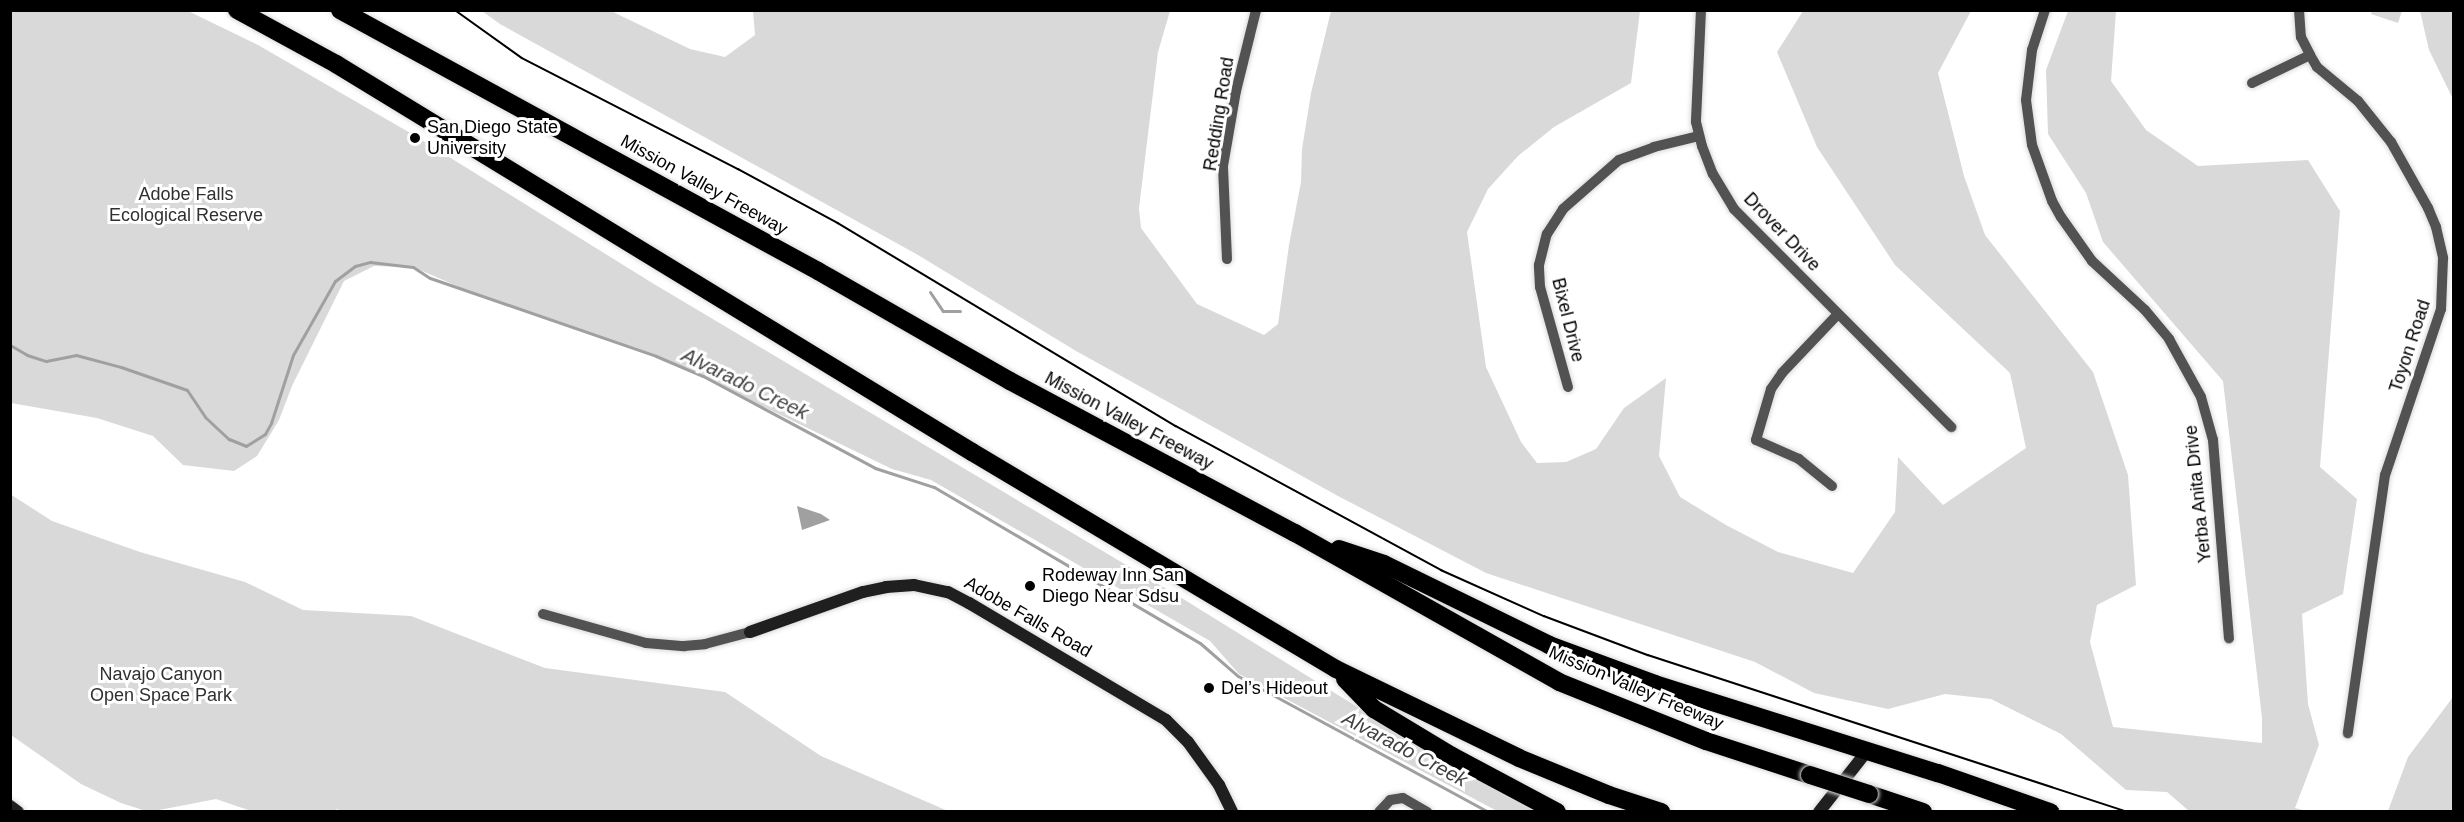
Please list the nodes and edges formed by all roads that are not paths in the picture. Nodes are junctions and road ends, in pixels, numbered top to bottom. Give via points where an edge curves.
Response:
1 (237, 10) edge
2 (340, 10) edge
3 (1256, 10) edge
4 (1701, 10) edge
5 (2045, 10) edge
6 (2299, 10) edge
7 (2310, 55) junction
8 (2252, 83) dead end
9 (1699, 136) junction
10 (1227, 259) dead end
11 (1838, 314) junction
12 (1568, 387) dead end
13 (1951, 427) dead end
14 (1832, 486) dead end
15 (1295, 533) junction
16 (543, 614) dead end
17 (750, 632) joint
18 (2229, 638) dead end
19 (1336, 669) junction
20 (2348, 733) dead end
21 (1867, 751) junction
22 (10, 806) edge
23 (18, 812) edge
24 (1232, 812) edge
25 (1379, 812) edge
26 (1427, 812) edge
27 (1557, 812) edge
28 (1661, 812) edge
29 (1819, 812) edge
30 (1923, 812) edge
31 (2050, 812) edge

1 - 19 highway via 336,64
2 - 15 highway, Mission Valley Freeway via 819,271 1010,381
3 - 10 street, Redding Road via 1223,166
4 - 9 street, Drover Drive via 1695,109
5 - 18 street, Yerba Anita Drive via 2032,50 2026,100 2032,146 2061,218 2092,261 2145,310 2169,339 2201,397 2213,440
6 - 7 street, Toyon Road via 2301,38
7 - 8 street
7 - 20 street, Toyon Road via 2317,67 2358,101 2391,142 2428,207 2443,258 2441,309 2385,476
9 - 11 street, Drover Drive via 1713,174 1734,209
9 - 12 street, Bixel Drive via 1619,160 1563,209 1551,225 1540,254 1539,276
11 - 13 street, Drover Drive
11 - 14 street via 1771,389 1756,440 1799,459
15 - 21 highway via 1384,564 1549,645 1655,684
15 - 30 highway, Mission Valley Freeway, bridge via 1559,682 1706,741
16 - 17 street, Adobe Falls Road via 646,643 705,644
17 - 24 street, Adobe Falls Road via 886,586 914,585 948,592 1166,720 1188,742 1219,785
19 - 27 highway via 1374,709
19 - 28 highway via 1519,758
21 - 29 street
21 - 31 highway
22 - 23 street
25 - 26 street via 1390,800 1403,798

